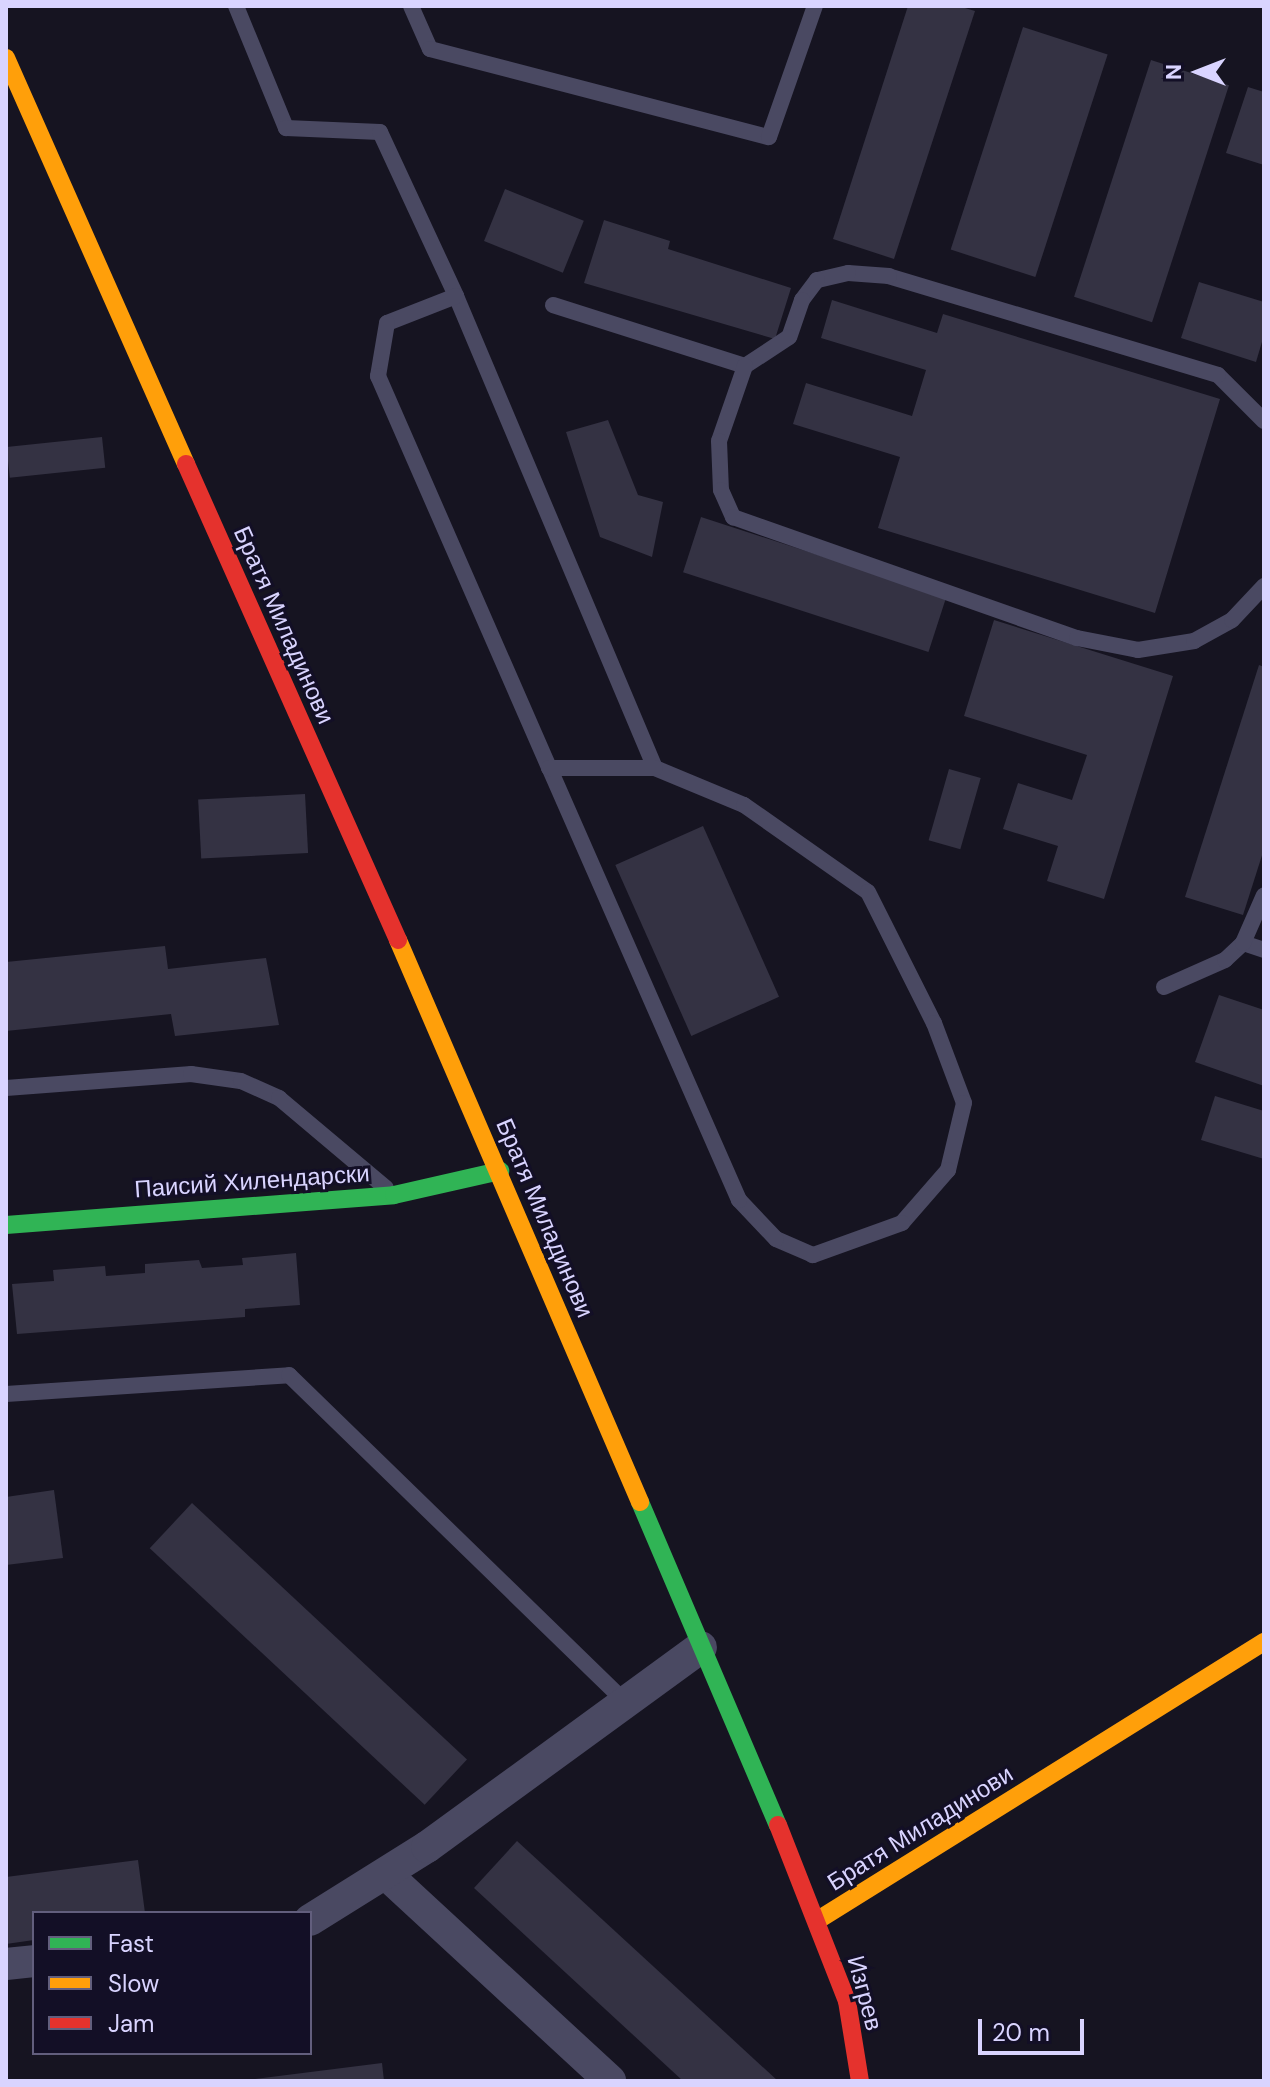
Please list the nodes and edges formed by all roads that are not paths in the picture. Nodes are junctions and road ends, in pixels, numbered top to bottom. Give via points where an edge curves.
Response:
1 (236, 6) edge
2 (411, 6) edge
3 (815, 6) edge
4 (6, 58) edge
5 (456, 296) junction
6 (553, 305) dead end
7 (745, 366) junction
8 (1264, 421) edge
9 (1264, 586) edge
10 (549, 768) junction
11 (655, 768) junction
12 (1264, 895) edge
13 (1243, 943) junction
14 (1264, 950) edge
15 (1164, 987) dead end
16 (6, 1088) edge
17 (500, 1171) junction
18 (394, 1195) junction
19 (6, 1225) edge
20 (6, 1394) edge
21 (1264, 1642) edge
22 (701, 1647) junction
23 (624, 1701) junction
24 (386, 1874) junction
25 (312, 1919) edge
26 (818, 1920) junction
27 (32, 1961) edge
28 (6, 1964) edge
29 (610, 2081) edge
30 (860, 2081) edge

1 - 5 lane via 286,128 380,132
2 - 3 lane via 430,49 769,137
4 - 17 street, Братя Миладинови
5 - 10 lane via 387,323 378,376
5 - 11 lane
6 - 7 lane
7 - 8 lane via 789,337 802,300 817,280 848,273 889,276 1218,375
7 - 9 lane via 719,441 721,490 733,517 1077,638 1138,650 1194,641 1232,620
10 - 11 lane
10 - 11 lane via 739,1200 776,1239 813,1255 902,1223 948,1170 964,1103 934,1023 868,892 744,805
12 - 13 lane
13 - 14 lane
13 - 15 lane via 1225,960
16 - 18 lane via 191,1074 241,1081 279,1098
17 - 18 street, Паисий Хилендарски
17 - 22 street, Братя Миладинови
18 - 19 street, Паисий Хилендарски
20 - 23 lane via 289,1375
21 - 26 street, Братя Миладинови
22 - 23 street
22 - 26 street, Братя Миладинови
23 - 24 street
24 - 25 street
24 - 29 street
26 - 30 street, Изгрев via 847,2001
27 - 28 street

